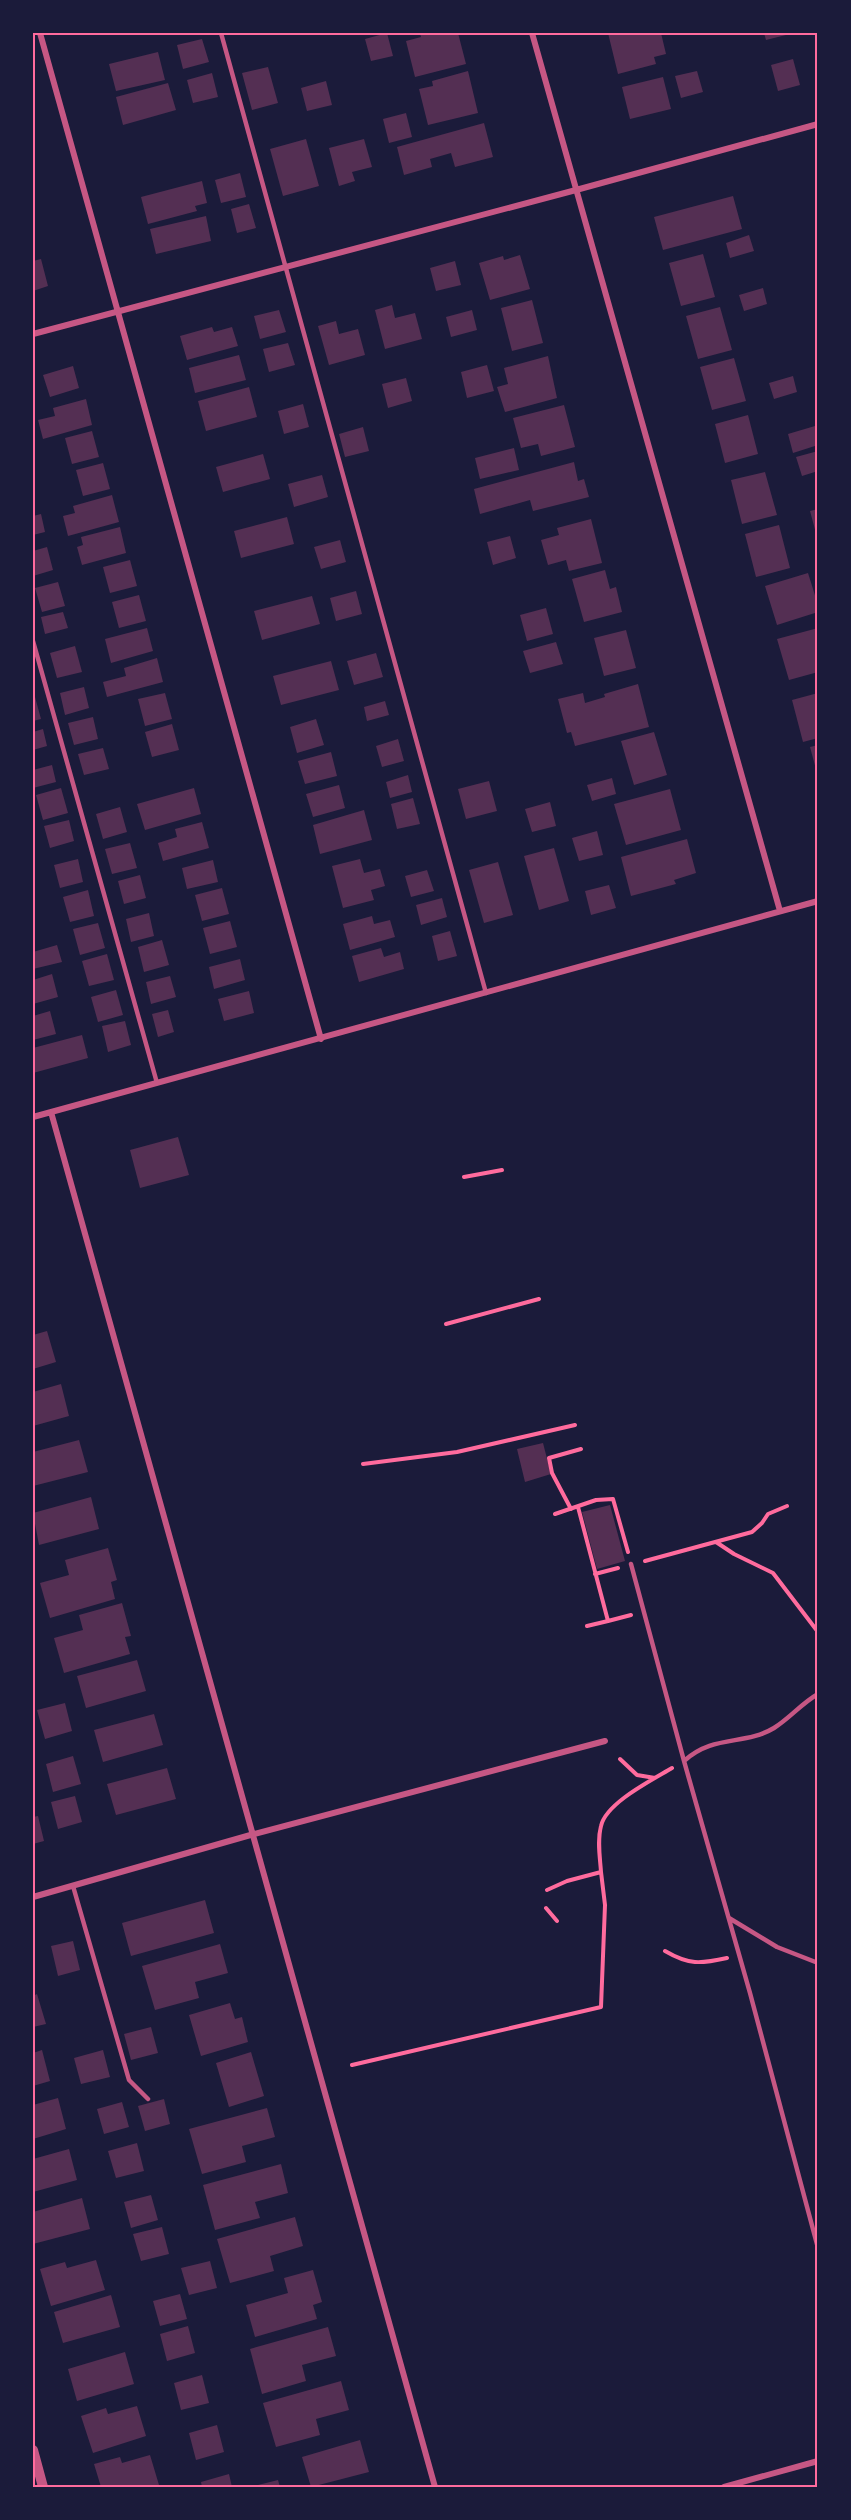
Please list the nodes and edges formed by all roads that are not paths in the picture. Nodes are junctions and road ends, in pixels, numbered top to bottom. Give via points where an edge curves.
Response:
1 (40, 33) edge
2 (220, 33) edge
3 (532, 33) edge
4 (818, 124) edge
5 (576, 190) junction
6 (285, 266) junction
7 (116, 311) junction
8 (33, 334) edge
9 (33, 641) edge
10 (818, 901) edge
11 (780, 911) junction
12 (486, 993) junction
13 (321, 1039) junction
14 (157, 1083) junction
15 (51, 1112) junction
16 (33, 1117) edge
17 (631, 1564) road end
18 (818, 1694) edge
19 (605, 1740) dead end
20 (684, 1761) junction
21 (254, 1834) junction
22 (73, 1886) junction
23 (33, 1897) edge
24 (729, 1918) junction
25 (818, 1963) edge
26 (148, 2098) dead end
27 (818, 2248) edge
28 (33, 2450) edge
29 (818, 2461) edge
30 (43, 2487) edge
31 (435, 2487) edge
32 (724, 2487) edge

1 - 7 street
2 - 6 lane
3 - 5 street
4 - 5 street
5 - 6 street
5 - 11 street
6 - 7 street
6 - 12 lane
7 - 8 street
7 - 13 street
9 - 14 lane
10 - 11 street
11 - 12 street
12 - 13 street
13 - 14 street
14 - 15 street
15 - 16 street
15 - 21 street
17 - 20 lane
18 - 20 lane via 774,1728 708,1744
19 - 21 street
20 - 24 lane
21 - 22 street
21 - 31 street
22 - 23 street
22 - 26 lane via 129,2080
24 - 25 lane via 777,1947
24 - 27 lane
28 - 30 street
29 - 32 street

